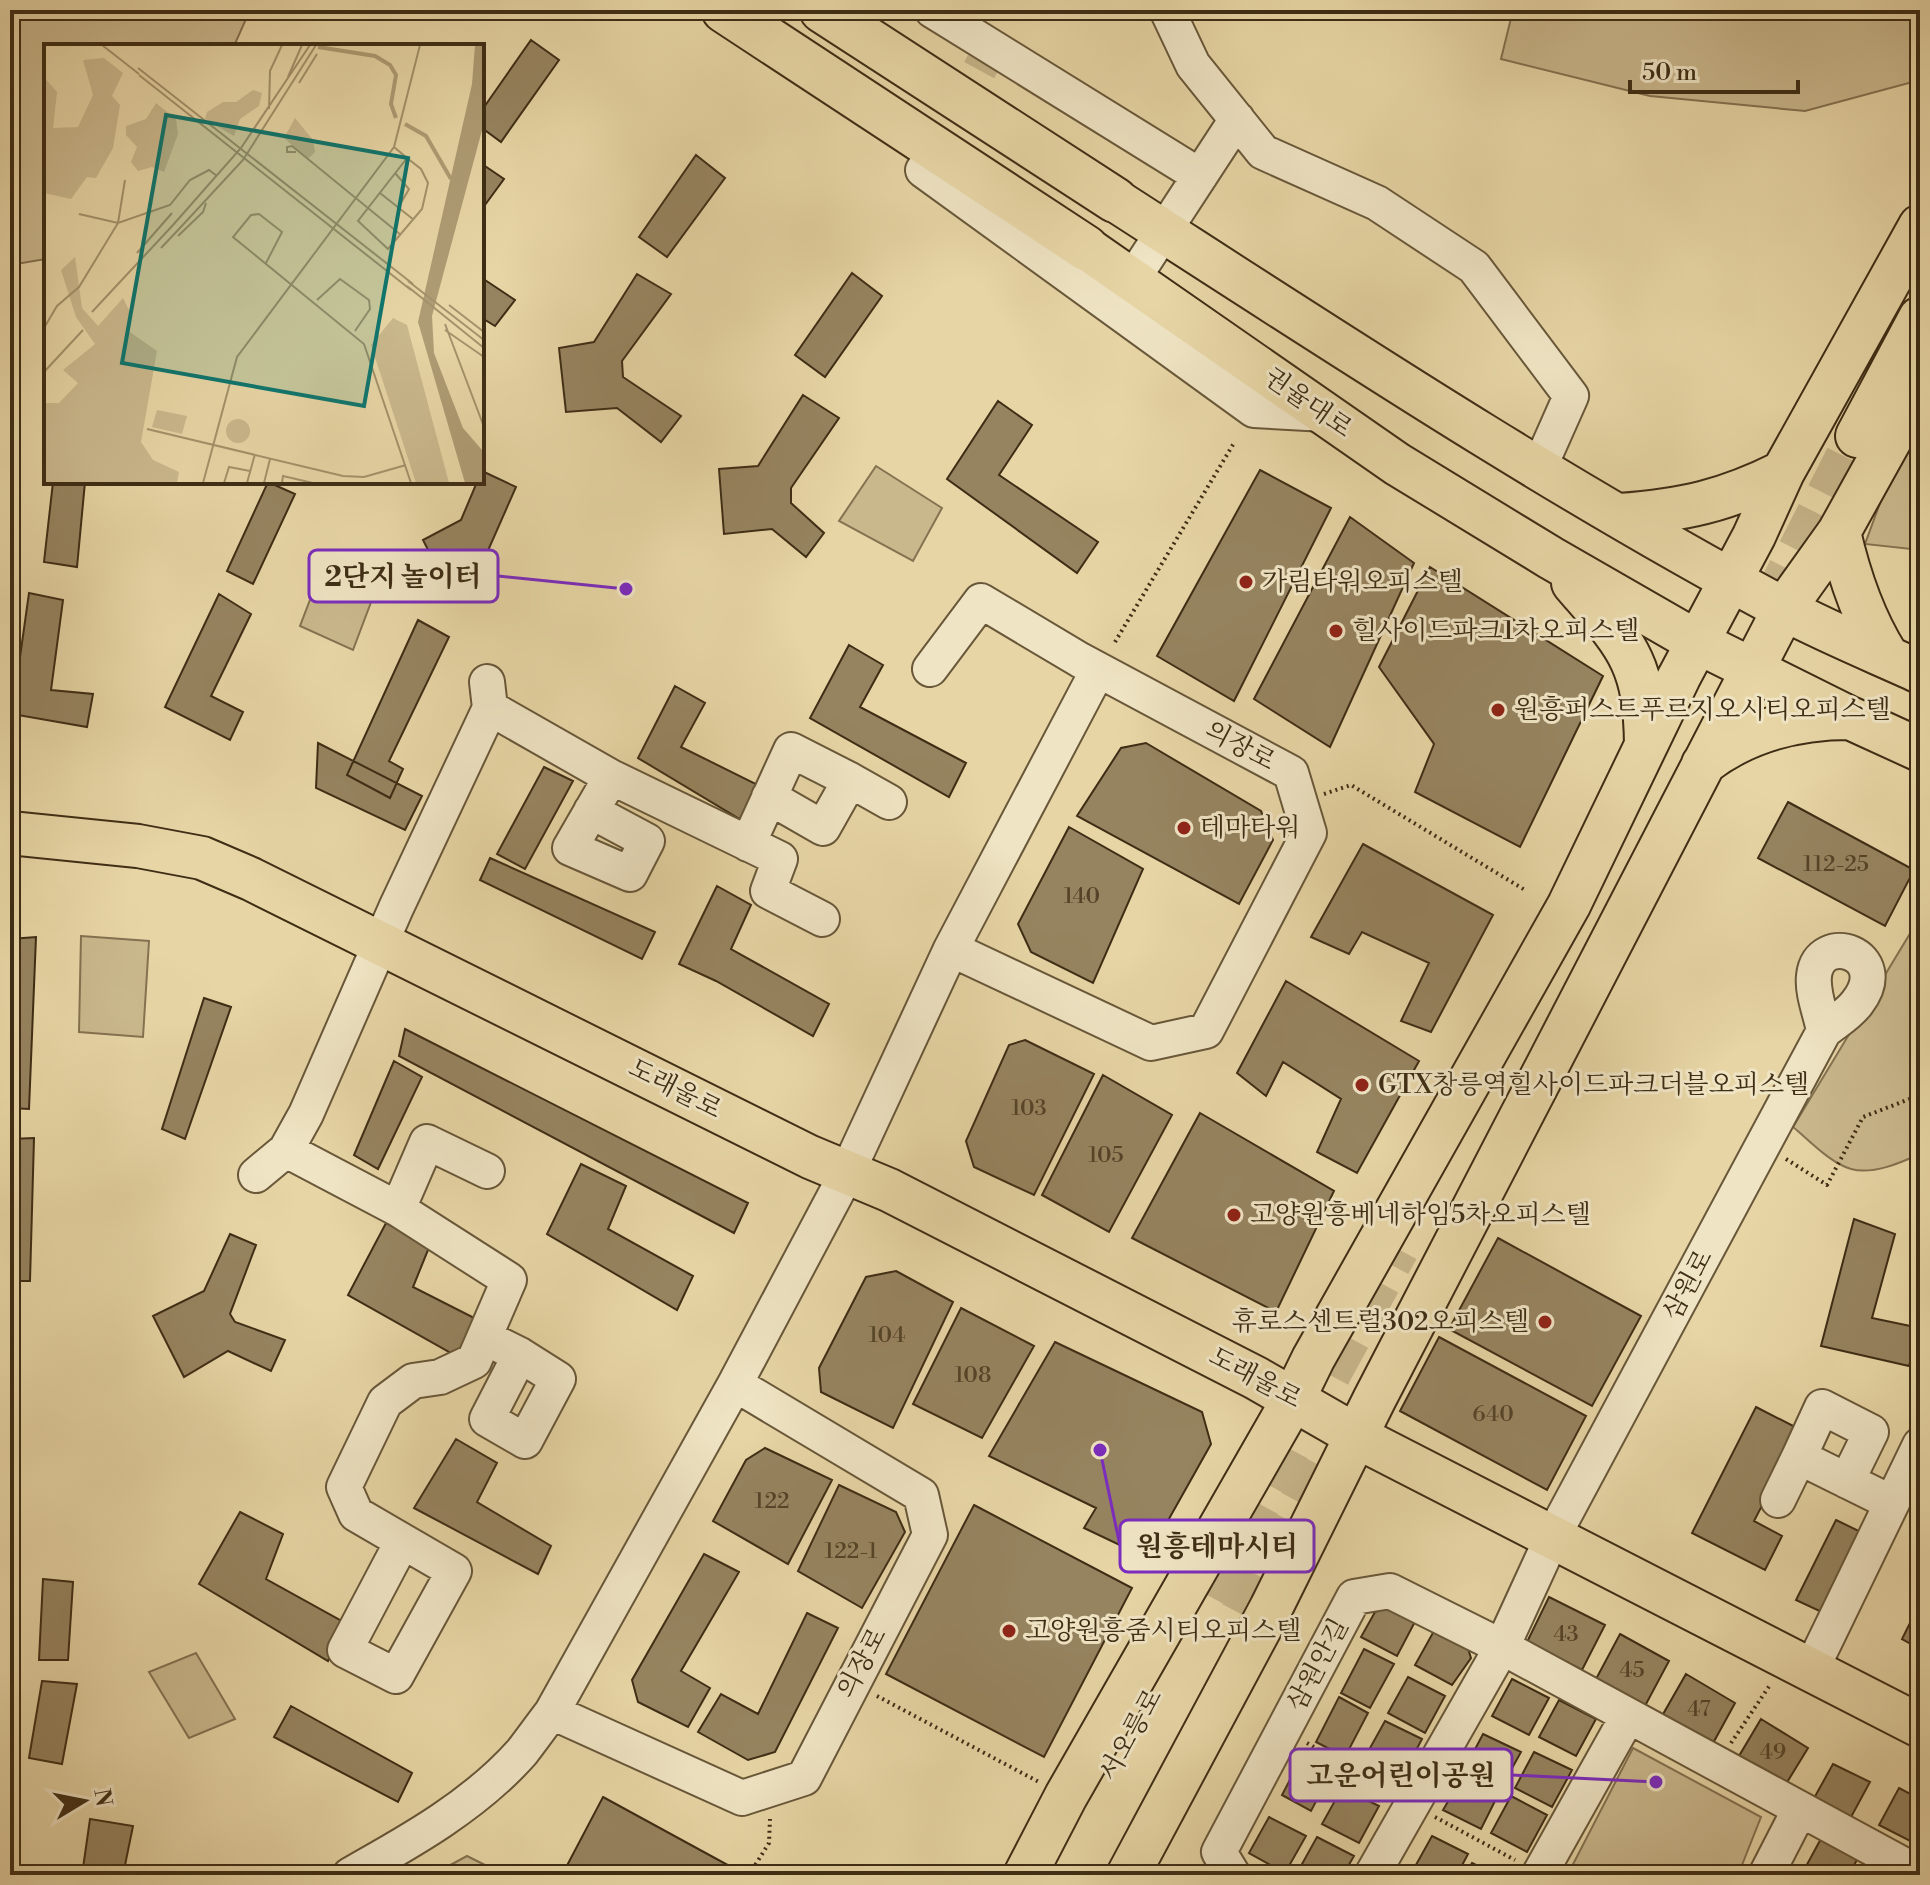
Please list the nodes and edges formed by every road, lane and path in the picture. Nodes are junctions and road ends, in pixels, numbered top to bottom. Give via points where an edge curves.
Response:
1 (724, 10) edge
2 (822, 10) edge
3 (932, 10) edge
4 (1167, 10) edge
5 (1237, 119) junction
6 (931, 160) dead end
7 (1200, 176) junction
8 (1115, 200) joint
9 (1920, 226) edge
10 (1164, 231) junction
11 (1086, 248) joint
12 (1920, 265) edge
13 (1132, 280) junction
14 (1920, 318) edge
15 (1920, 386) edge
16 (1325, 414) junction
17 (1234, 443) dead end
18 (1539, 468) junction
19 (1783, 472) junction
20 (1619, 515) junction
21 (1839, 532) junction
22 (1551, 558) junction
23 (1731, 578) junction
24 (1784, 609) junction
25 (1697, 642) junction
26 (1107, 656) junction
27 (1903, 664) edge
28 (930, 669) dead end
29 (1752, 669) junction
30 (1850, 718) junction
31 (1646, 747) junction
32 (1920, 750) edge
33 (1702, 765) junction
34 (611, 777) junction
35 (850, 780) junction
36 (1321, 795) dead end
37 (769, 797) junction
38 (889, 802) dead end
39 (591, 811) dead end
40 (10, 833) edge
41 (748, 844) junction
42 (1525, 890) dead end
43 (822, 919) dead end
44 (381, 942) junction
45 (951, 949) junction
46 (1824, 1031) dead end
47 (1920, 1095) edge
48 (286, 1150) junction
49 (1781, 1156) dead end
50 (487, 1171) dead end
51 (847, 1173) junction
52 (256, 1175) dead end
53 (398, 1209) junction
54 (486, 1338) junction
55 (520, 1355) dead end
56 (735, 1384) junction
57 (1306, 1405) junction
58 (1358, 1435) junction
59 (1920, 1445) edge
60 (1799, 1457) junction
61 (1847, 1481) junction
62 (1778, 1500) dead end
63 (1892, 1503) junction
64 (1552, 1538) junction
65 (402, 1542) dead end
66 (1502, 1647) junction
67 (1811, 1670) junction
68 (1770, 1685) dead end
69 (871, 1693) dead end
70 (552, 1712) junction
71 (1628, 1716) junction
72 (1920, 1726) edge
73 (1716, 1763) junction
74 (1044, 1785) dead end
75 (1800, 1809) junction
76 (770, 1817) dead end
77 (1540, 1874) edge
78 (1920, 1874) edge
79 (350, 1875) edge
80 (749, 1875) edge
81 (1025, 1875) edge
82 (1054, 1875) edge
83 (1096, 1875) edge
84 (1128, 1875) edge
85 (1233, 1875) edge
86 (1372, 1875) edge
87 (1766, 1875) edge

1 - 11 highway, 권율대로
2 - 8 highway
3 - 7 street via 988,56
4 - 5 street via 1193,65
5 - 7 street
5 - 18 street via 1263,152 1377,203 1474,267 1571,396
6 - 16 street via 923,170 1254,410
7 - 10 street
8 - 10 main road
9 - 19 main road
10 - 13 street
10 - 18 main road
11 - 13 main road, 권율대로
12 - 14 main road via 1845,430
13 - 16 main road, 권율대로
15 - 21 main road
16 - 22 main road, 권율대로
17 - 26 path
18 - 20 main road
19 - 20 main road via 1709,503
19 - 23 main road
20 - 23 main road
21 - 24 main road
21 - 27 main road via 1853,585 1876,638
22 - 25 main road, 권율대로
22 - 31 main road via 1633,660 1646,711
23 - 24 main road
23 - 25 main road
24 - 27 main road
24 - 29 main road
25 - 29 main road, 권율대로
25 - 31 main road
26 - 28 street via 981,601
26 - 45 street
26 - 45 street, 의장로 via 1291,773 1309,833 1206,1031 1151,1043
29 - 30 main road, 권율대로
29 - 33 main road
30 - 32 main road, 권율대로
30 - 33 main road via 1820,718 1760,732
31 - 57 main road via 1569,905 1313,1359
33 - 58 main road
34 - 39 street
34 - 41 street
34 - 44 street via 489,695
35 - 37 street via 823,828
35 - 37 street via 791,750
35 - 38 street
36 - 42 path via 1351,785
37 - 41 street
40 - 44 main road, 도래울로 via 202,858
41 - 43 street via 780,859 768,891
44 - 48 street
44 - 51 main road, 도래울로
45 - 51 street
46 - 64 street, 삼원로
47 - 49 path via 1863,1117 1827,1185
48 - 52 street
48 - 53 street
50 - 53 street via 427,1142
51 - 56 street
51 - 57 main road, 도래울로
53 - 54 street via 509,1280
54 - 55 street
54 - 65 street via 474,1361 440,1377 413,1381 385,1402 344,1487 356,1514
56 - 70 street
56 - 70 street, 의장로 via 921,1495 930,1535 804,1778 742,1798
57 - 58 main road
57 - 81 main road via 1066,1796
58 - 64 main road
58 - 84 main road
59 - 63 street
60 - 61 street
60 - 61 street via 1822,1407 1871,1432
60 - 62 street
61 - 63 street
63 - 67 street
64 - 66 street
64 - 67 main road
66 - 71 street, 삼원안길
66 - 85 street, 삼원안길 via 1390,1591 1354,1597 1219,1852
66 - 86 street
67 - 72 main road
68 - 73 path
69 - 74 path
70 - 79 street via 521,1752 470,1801
71 - 73 street, 삼원안길
71 - 77 street
73 - 75 street, 삼원안길
75 - 78 street, 삼원안길
75 - 87 street
76 - 80 path via 769,1843
82 - 83 main road, 서오릉로 via 1225,1605

